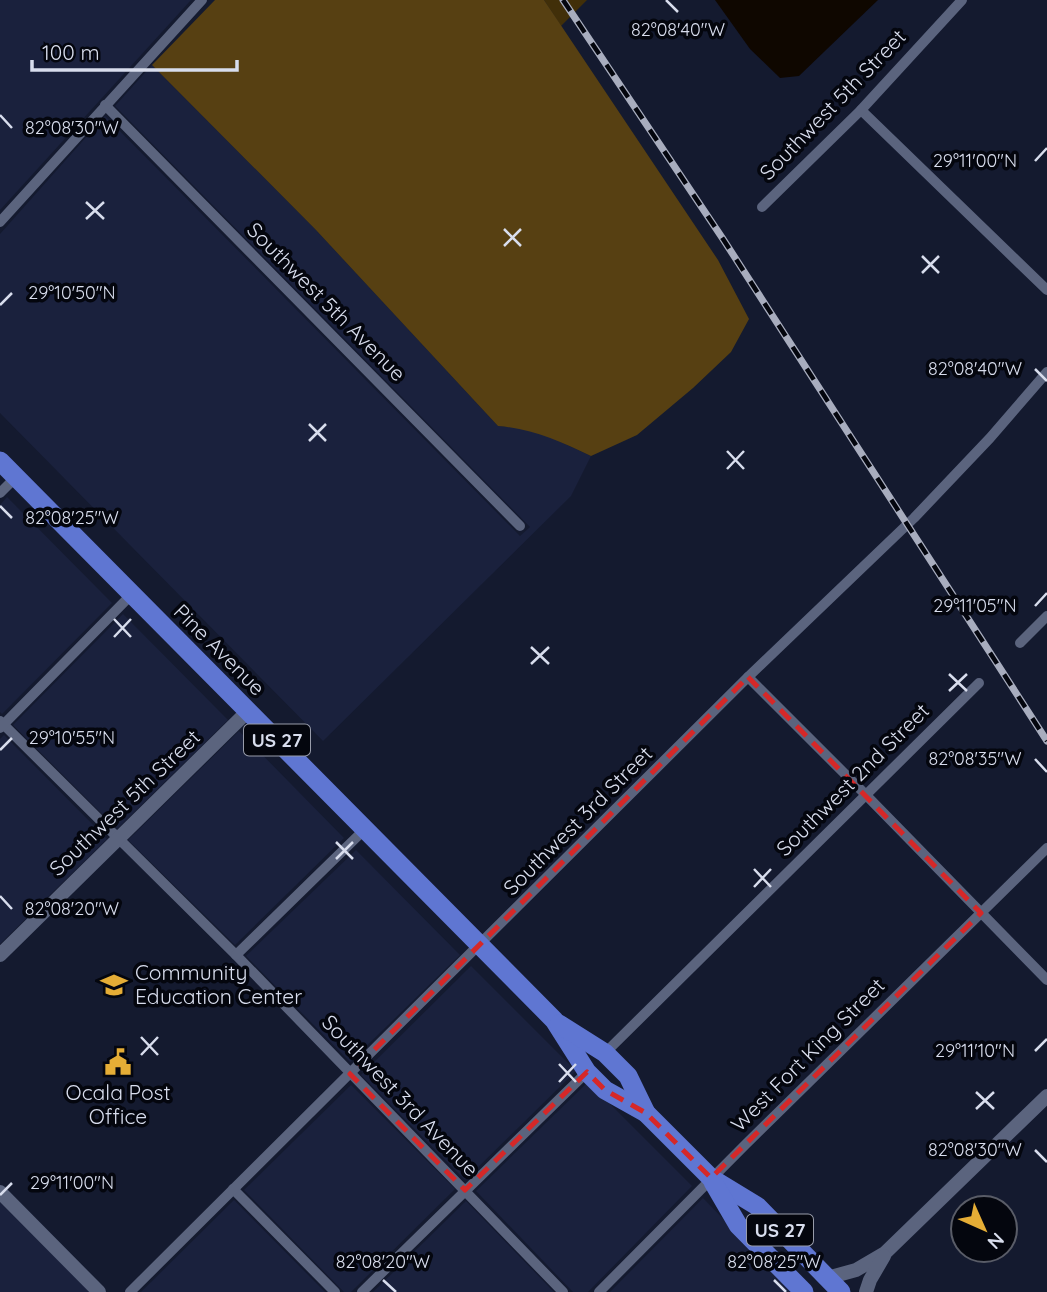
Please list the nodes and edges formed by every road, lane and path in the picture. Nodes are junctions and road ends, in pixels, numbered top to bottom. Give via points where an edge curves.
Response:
1 (202, 0) edge
2 (962, 0) edge
3 (105, 105) junction
4 (861, 110) junction
5 (762, 207) dead end
6 (0, 222) edge
7 (1047, 290) edge
8 (1047, 372) edge
9 (0, 461) edge
10 (16, 477) junction
11 (0, 493) edge
12 (520, 526) dead end
13 (132, 594) junction
14 (1047, 616) edge
15 (1020, 643) dead end
16 (748, 677) junction
17 (979, 683) dead end
18 (248, 711) junction
19 (1, 725) edge
20 (866, 794) junction
21 (365, 829) junction
22 (117, 840) junction
23 (1047, 848) edge
24 (981, 913) junction
25 (480, 946) junction
26 (0, 955) edge
27 (236, 955) junction
28 (1047, 980) edge
29 (554, 1020) junction
30 (605, 1053) junction
31 (587, 1072) junction
32 (350, 1074) junction
33 (1047, 1096) edge
34 (646, 1113) junction
35 (711, 1178) junction
36 (233, 1188) junction
37 (465, 1190) junction
38 (0, 1192) edge
39 (885, 1253) junction
40 (834, 1285) edge
41 (99, 1292) edge
42 (130, 1292) edge
43 (335, 1292) edge
44 (362, 1292) edge
45 (563, 1292) edge
46 (599, 1292) edge
47 (804, 1292) edge
48 (866, 1292) edge

1 - 3 street
2 - 4 street, Southwest 5th Street
3 - 6 street
3 - 12 street, Southwest 5th Avenue
4 - 5 street, Southwest 5th Street
4 - 7 street
8 - 16 street, Southwest 3rd Street via 914,518
9 - 10 highway, Pine Avenue / US 27
10 - 11 street
10 - 13 highway, Pine Avenue / US 27
13 - 18 highway, Pine Avenue / US 27
13 - 19 street
14 - 15 street
16 - 20 street
16 - 25 street, Southwest 3rd Street
17 - 20 street, Southwest 2nd Street
18 - 21 highway, Pine Avenue / US 27
18 - 22 street, Southwest 5th Street
19 - 22 street, Southwest 3rd Avenue
20 - 24 street
20 - 30 street, Southwest 2nd Street
21 - 25 highway, Pine Avenue / US 27
21 - 27 street
22 - 26 street, Southwest 5th Street
22 - 27 street, Southwest 3rd Avenue
23 - 24 street, West Fort King Street
24 - 28 street
24 - 35 street, West Fort King Street
25 - 29 highway, Pine Avenue / US 27
25 - 32 street, Southwest 3rd Street
27 - 32 street, Southwest 3rd Avenue
29 - 30 highway, Pine Avenue / US 27
29 - 31 highway, Pine Avenue / US 27
30 - 34 highway, Pine Avenue / US 27 via 628,1076
31 - 34 highway, Pine Avenue / US 27 via 605,1090
31 - 37 street
32 - 36 street, Southwest 3rd Street
32 - 37 street, Southwest 3rd Avenue
33 - 39 street
34 - 35 highway, Pine Avenue / US 27
35 - 40 highway, Pine Avenue / US 27 via 757,1206
35 - 46 street, West Fort King Street
35 - 47 highway, Pine Avenue / US 27 via 738,1225
36 - 42 street, Southwest 3rd Street
36 - 43 street
37 - 44 street
37 - 45 street, Southwest 3rd Avenue
38 - 41 street
39 - 40 street
39 - 48 street

